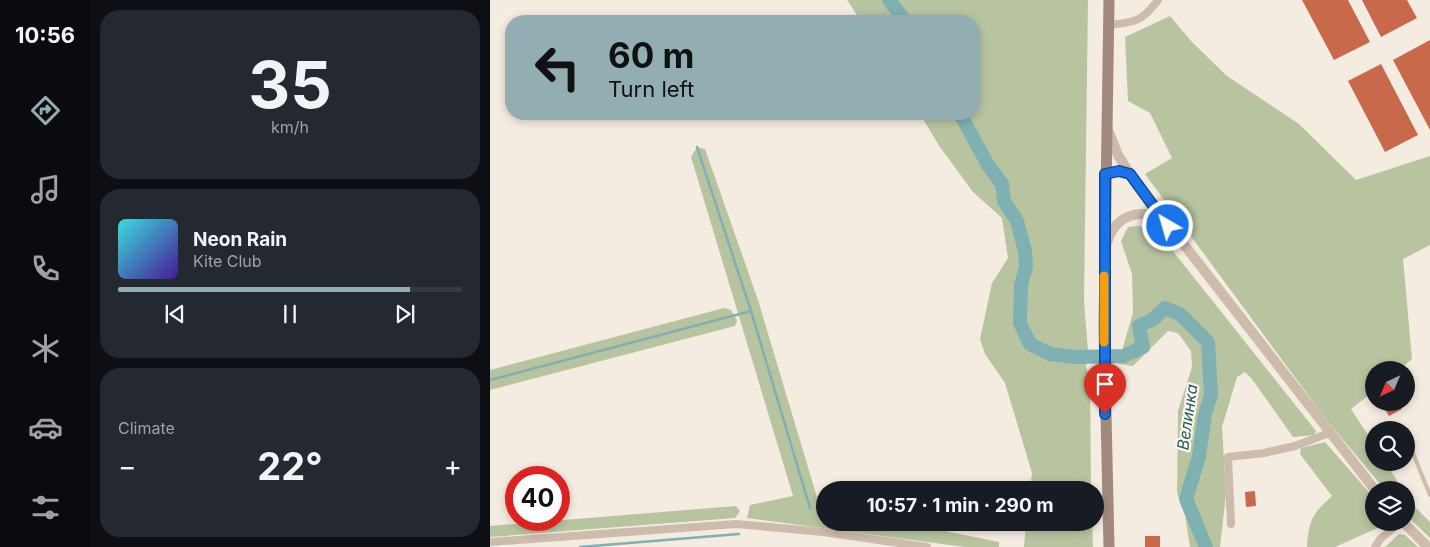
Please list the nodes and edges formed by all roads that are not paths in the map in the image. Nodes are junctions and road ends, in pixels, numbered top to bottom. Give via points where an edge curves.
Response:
1 (1109, 0) edge
2 (1158, 0) edge
3 (1109, 25) junction
4 (1106, 124) junction
5 (1105, 174) junction
6 (1130, 174) junction
7 (1104, 208) junction
8 (1127, 216) junction
9 (1168, 226) junction
10 (1104, 251) junction
11 (1329, 433) junction
12 (1415, 458) edge
13 (1368, 481) edge
14 (1430, 495) edge
15 (1231, 524) dead end
16 (1390, 531) edge
17 (1411, 531) edge
18 (490, 542) edge
19 (927, 547) edge
20 (1109, 547) edge
21 (1374, 547) edge
22 (1428, 547) edge

1 - 3 main road
2 - 3 street via 1137,22
3 - 4 main road
4 - 5 main road
4 - 6 street via 1113,146
5 - 6 street via 1119,171
5 - 7 main road
6 - 9 street
7 - 8 street via 1114,216
7 - 10 main road
8 - 9 street via 1150,215
8 - 10 street via 1113,228
9 - 11 street
10 - 20 main road
11 - 13 street
11 - 15 street via 1295,446 1228,457
12 - 14 lane
16 - 21 street
17 - 22 street
18 - 19 street via 736,524

